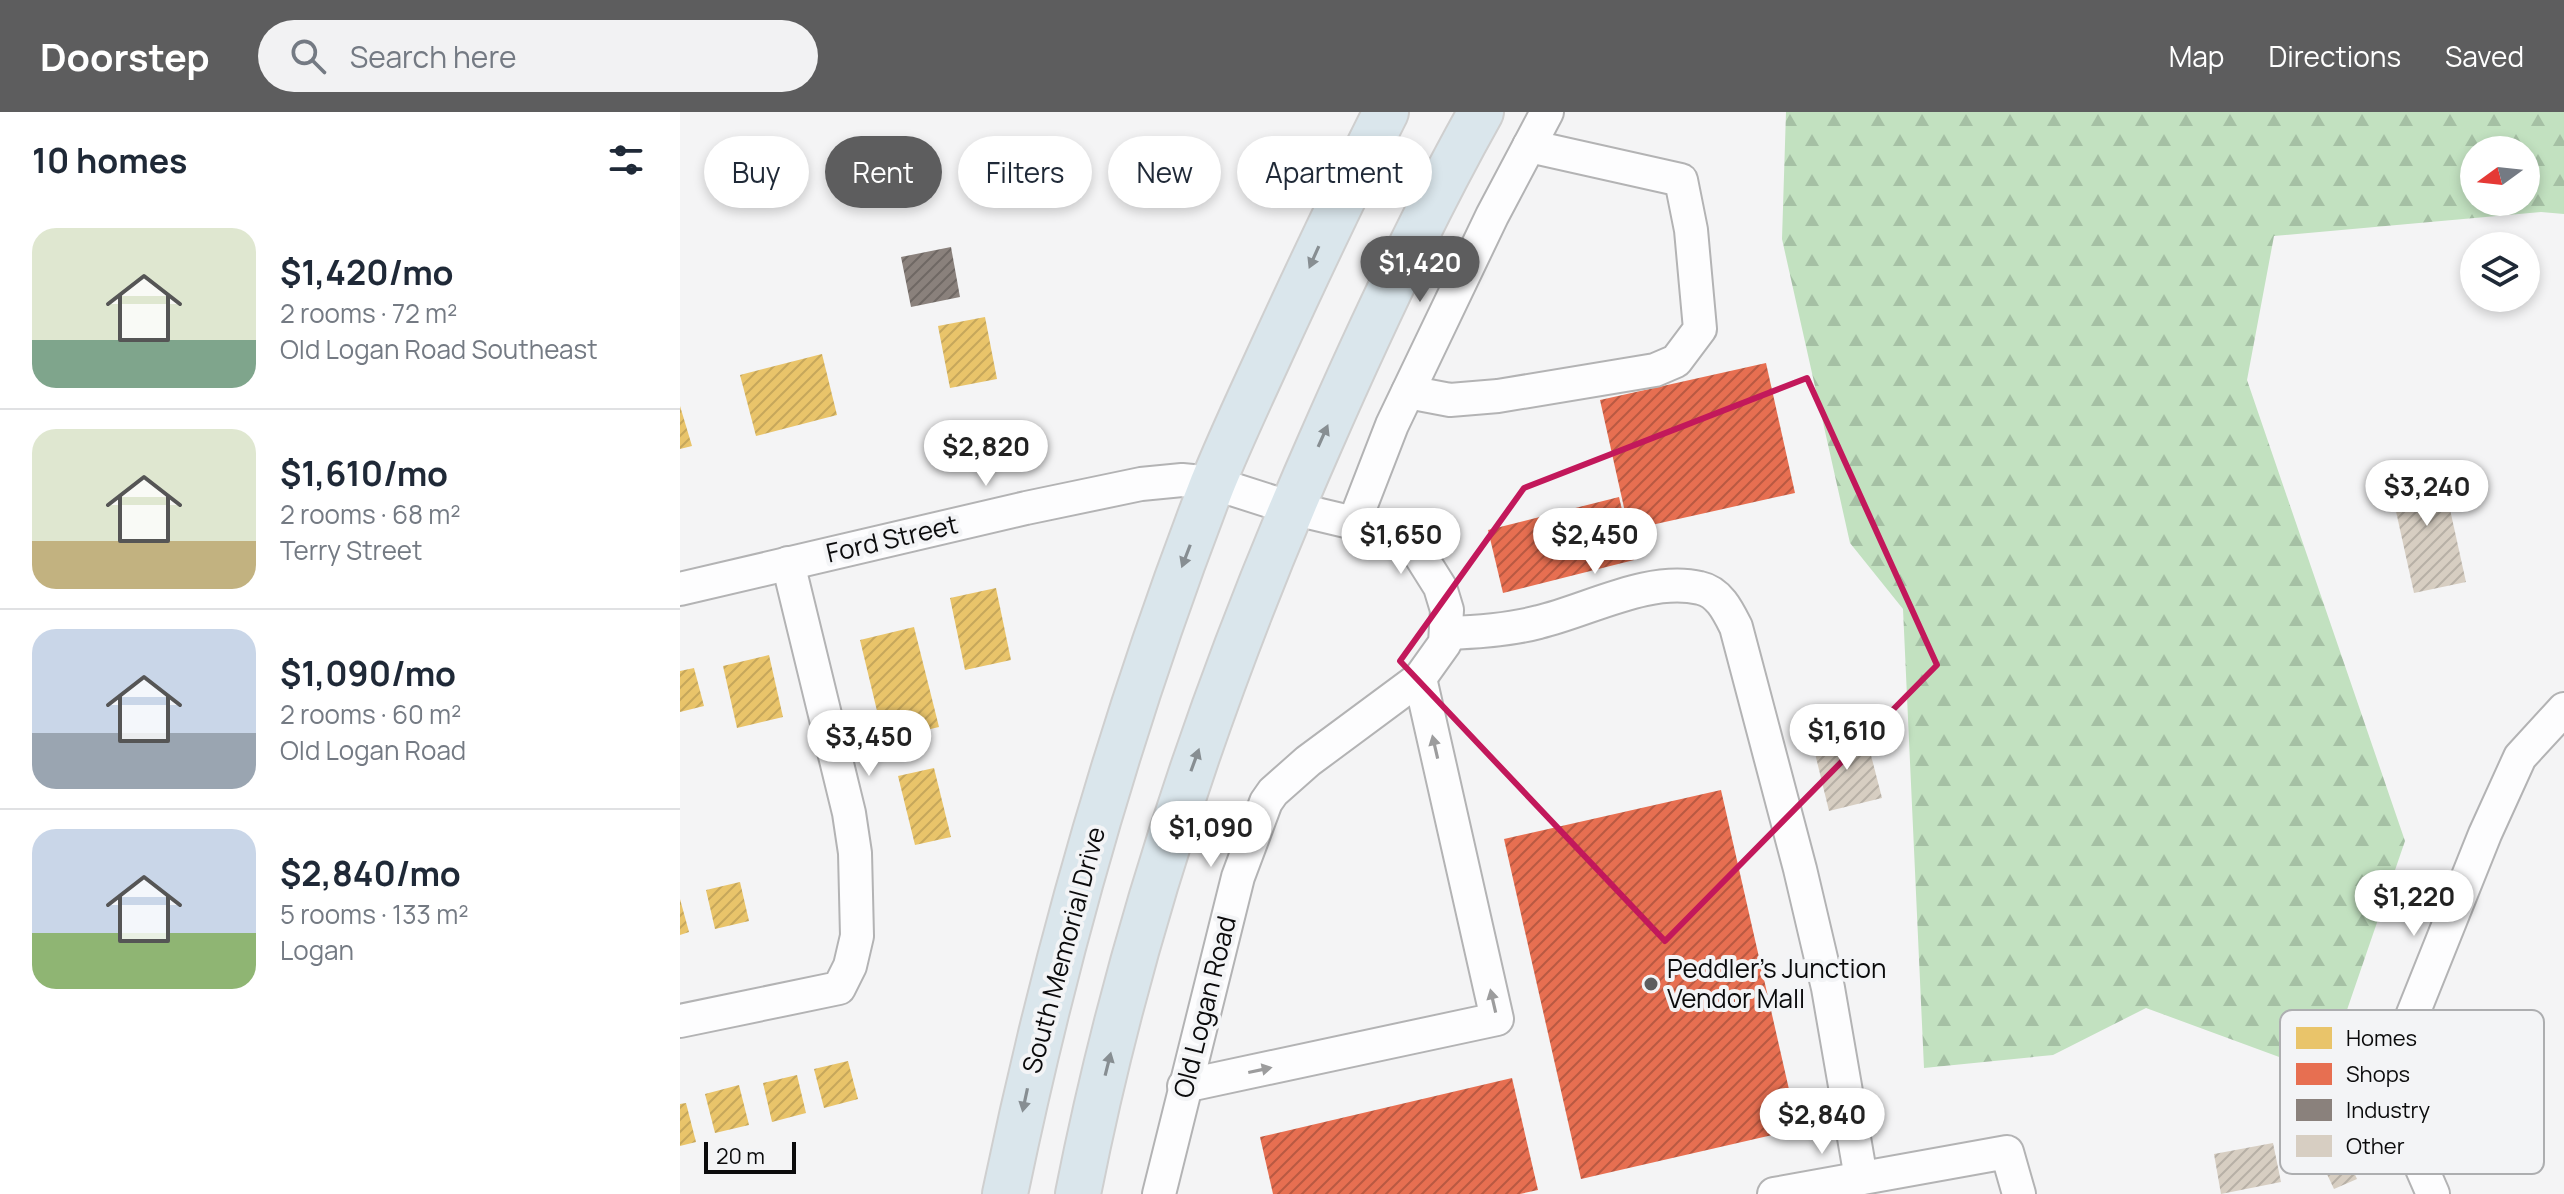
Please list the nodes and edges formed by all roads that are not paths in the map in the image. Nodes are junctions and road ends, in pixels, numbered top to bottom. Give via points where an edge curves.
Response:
1 (1386, 112) edge
2 (1481, 112) edge
3 (1547, 112) edge
4 (1529, 146) junction
5 (1408, 392) junction
6 (1213, 483) junction
7 (1291, 508) junction
8 (1354, 523) junction
9 (788, 563) junction
10 (680, 589) edge
11 (1448, 633) junction
12 (1420, 678) junction
13 (2564, 709) edge
14 (2414, 1010) edge
15 (680, 1021) edge
16 (1184, 1086) junction
17 (2424, 1174) edge
18 (1861, 1178) junction
19 (1786, 1193) edge
20 (1005, 1194) edge
21 (1078, 1194) edge
22 (1159, 1194) edge
23 (2019, 1194) edge
24 (2433, 1194) edge

1 -> 6 highway, South Memorial Drive
7 -> 2 highway via 1379,311
3 - 4 street
4 - 5 street
4 - 5 street via 1681,180 1700,329 1676,361 1655,370 1498,396 1450,400
5 - 8 street
6 - 7 street, Ford Street
6 - 9 street, Ford Street via 1141,484
6 -> 20 highway, South Memorial Drive via 1169,602 1075,901
7 - 8 street, Ford Street
21 -> 7 highway via 1154,887 1240,633
8 - 11 street via 1418,552 1440,587
9 - 10 street, Ford Street
9 - 15 street via 849,813 857,936 850,966 839,988
11 - 12 street, Old Logan Road
11 - 18 street via 1539,623 1664,584 1703,588 1722,601 1736,627 1800,869 1828,988
12 - 16 street, Old Logan Road via 1308,761 1266,802 1238,877
16 -> 12 street via 1497,1019
13 - 14 street via 2520,757
16 - 22 street, Old Logan Road
17 - 24 street
18 - 19 street
18 - 23 street via 2007,1152

